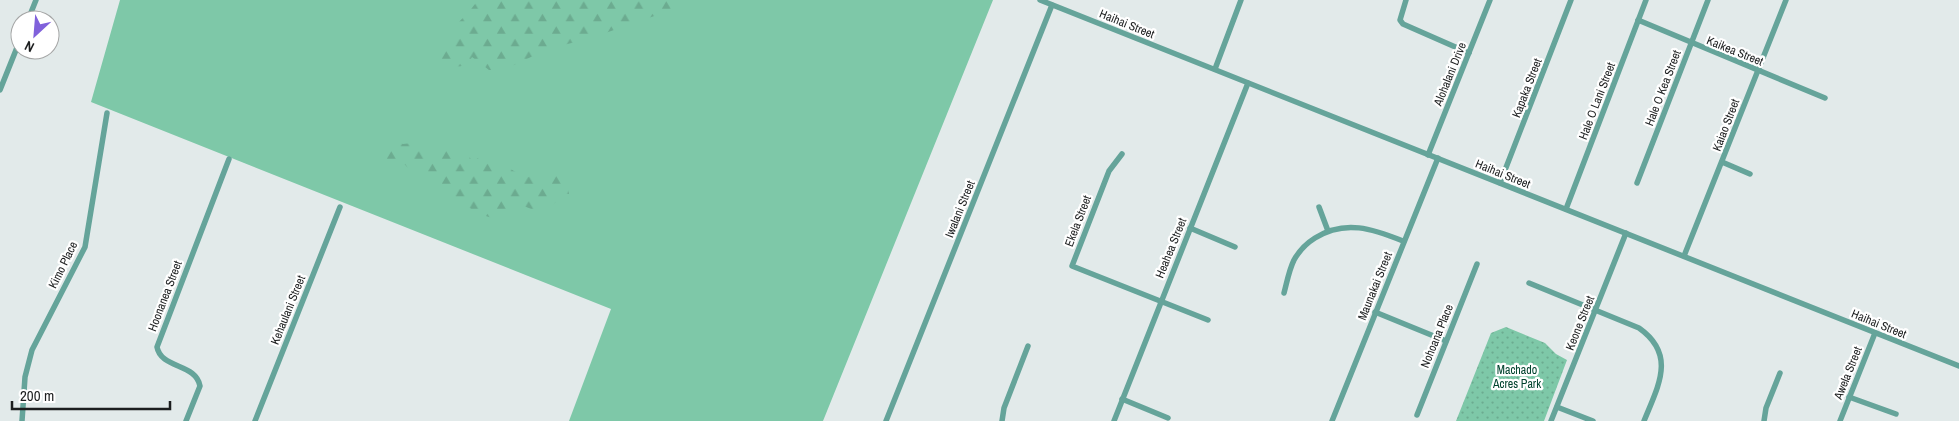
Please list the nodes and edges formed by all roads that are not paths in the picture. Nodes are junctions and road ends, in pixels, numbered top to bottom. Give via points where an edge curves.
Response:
1 (1040, 0) edge
2 (1241, 0) edge
3 (1406, 0) edge
4 (1490, 0) edge
5 (1571, 0) edge
6 (1646, 0) edge
7 (1708, 0) edge
8 (1786, 0) edge
9 (1052, 5) junction
10 (1638, 20) junction
11 (1691, 44) junction
12 (1469, 53) junction
13 (12, 60) edge
14 (1215, 70) junction
15 (1758, 71) junction
16 (1248, 83) junction
17 (0, 90) edge
18 (1825, 98) dead end
19 (106, 113) dead end
20 (1122, 154) dead end
21 (1428, 154) junction
22 (1438, 158) junction
23 (229, 159) dead end
24 (1722, 162) junction
25 (1750, 174) dead end
26 (1500, 183) junction
27 (1637, 183) dead end
28 (340, 207) dead end
29 (1319, 208) dead end
30 (1566, 209) junction
31 (1190, 228) junction
32 (1328, 231) junction
33 (1626, 233) junction
34 (1403, 241) junction
35 (1235, 247) dead end
36 (1684, 256) junction
37 (1477, 264) dead end
38 (1529, 283) dead end
39 (1284, 293) dead end
40 (1160, 301) junction
41 (1596, 310) junction
42 (1375, 312) junction
43 (1208, 320) dead end
44 (1875, 333) junction
45 (1446, 341) junction
46 (1028, 346) dead end
47 (1959, 366) edge
48 (1780, 373) dead end
49 (1849, 397) junction
50 (1122, 398) junction
51 (1557, 407) junction
52 (1896, 414) dead end
53 (1417, 415) dead end
54 (1168, 418) dead end
55 (22, 421) edge
56 (186, 421) edge
57 (255, 421) edge
58 (886, 421) edge
59 (1002, 421) edge
60 (1114, 421) edge
61 (1332, 421) edge
62 (1551, 421) edge
63 (1593, 421) edge
64 (1644, 421) edge
65 (1764, 421) edge
66 (1840, 421) edge

1 - 9 street, Haihai Street
2 - 14 street
3 - 12 street via 1400,20 1403,24
4 - 12 street, Alohalani Drive
5 - 26 street, Kapaka Street
6 - 10 street, Hale O Lani Street
7 - 11 street, Hale O Kea Street
8 - 15 street, Kaiao Street
9 - 14 street, Haihai Street
9 - 58 street, Iwalani Street
10 - 11 street, Kaikea Street
10 - 30 street, Hale O Lani Street
11 - 15 street, Kaikea Street
11 - 27 street, Hale O Kea Street
12 - 21 street, Alohalani Drive
13 - 17 street
14 - 16 street, Haihai Street
15 - 18 street, Kaikea Street
15 - 24 street, Kaiao Street
16 - 21 street, Haihai Street
16 - 31 street, Heahea Street
19 - 55 street, Kimo Place via 85,247 32,350 25,376
20 - 40 street, Ekela Street via 1109,171 1072,266
21 - 22 street, Haihai Street
22 - 26 street, Haihai Street
22 - 34 street, Maunakai Street
23 - 56 street, Hoonanea Street via 157,347 158,354 164,359 195,374 199,380 200,386
24 - 25 street
24 - 36 street, Kaiao Street
26 - 30 street, Haihai Street
28 - 57 street, Kehaulani Street
29 - 32 street
30 - 33 street, Haihai Street
31 - 35 street
31 - 40 street, Heahea Street
32 - 34 street via 1350,226 1365,227
32 - 39 street via 1310,241 1300,252
33 - 36 street, Haihai Street
33 - 41 street, Keone Street
34 - 42 street, Maunakai Street
36 - 44 street, Haihai Street
37 - 45 street, Nohoana Place
38 - 41 street
40 - 43 street
40 - 50 street, Heahea Street
41 - 51 street, Keone Street
41 - 64 street via 1639,328 1657,347 1662,372
42 - 45 street
42 - 61 street, Maunakai Street
44 - 47 street, Haihai Street
44 - 49 street, Awela Street
45 - 53 street, Nohoana Place
46 - 59 street
48 - 65 street
49 - 52 street
49 - 66 street, Awela Street
50 - 54 street
50 - 60 street, Heahea Street
51 - 62 street, Keone Street
51 - 63 street

